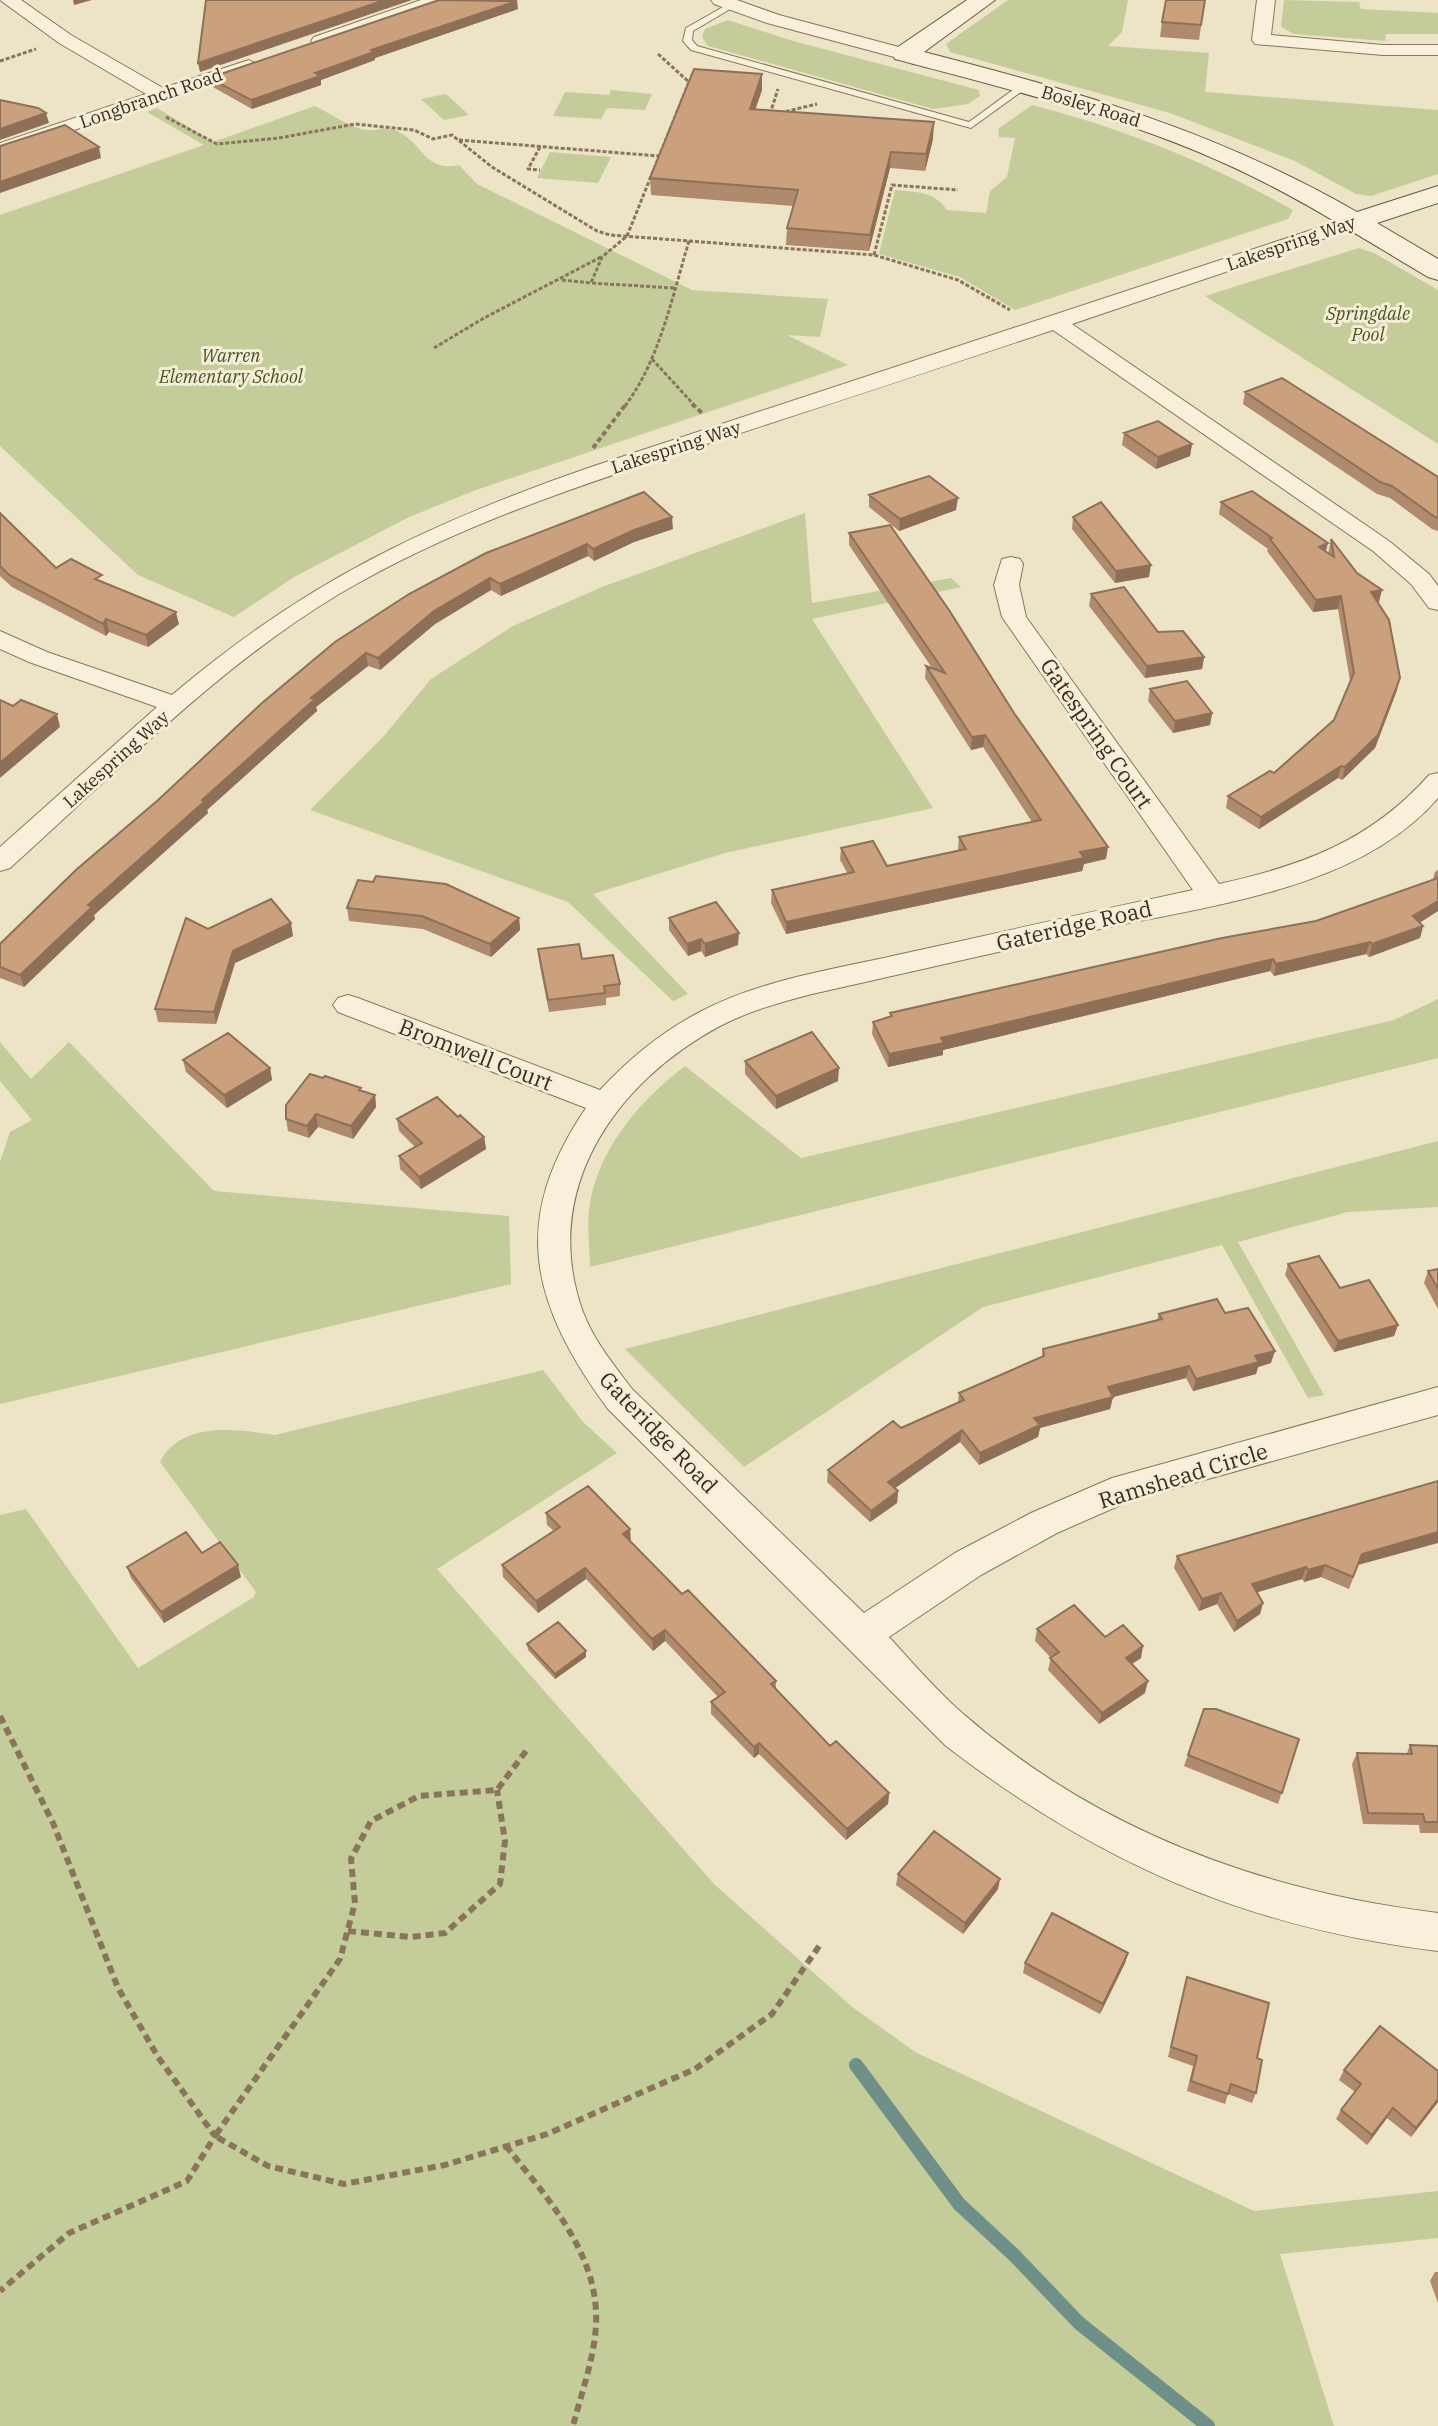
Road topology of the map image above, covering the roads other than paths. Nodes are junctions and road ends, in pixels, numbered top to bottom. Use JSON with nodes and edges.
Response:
{"nodes":[{"id":1,"x":9,"y":0,"type":"edge"},
{"id":2,"x":438,"y":0,"type":"edge"},
{"id":3,"x":983,"y":0,"type":"edge"},
{"id":4,"x":1266,"y":0,"type":"edge"},
{"id":5,"x":727,"y":3,"type":"edge"},
{"id":6,"x":307,"y":45,"type":"edge"},
{"id":7,"x":1438,"y":50,"type":"edge"},
{"id":8,"x":904,"y":54,"type":"junction"},
{"id":9,"x":263,"y":60,"type":"edge"},
{"id":10,"x":1024,"y":86,"type":"junction"},
{"id":11,"x":162,"y":104,"type":"junction"},
{"id":12,"x":0,"y":149,"type":"edge"},
{"id":13,"x":1438,"y":194,"type":"edge"},
{"id":14,"x":1354,"y":222,"type":"junction"},
{"id":15,"x":1438,"y":271,"type":"edge"},
{"id":16,"x":1046,"y":325,"type":"junction"},
{"id":17,"x":1011,"y":564,"type":"dead end"},
{"id":18,"x":1438,"y":603,"type":"edge"},
{"id":19,"x":0,"y":639,"type":"edge"},
{"id":20,"x":177,"y":705,"type":"junction"},
{"id":21,"x":1438,"y":781,"type":"edge"},
{"id":22,"x":0,"y":862,"type":"edge"},
{"id":23,"x":1211,"y":894,"type":"junction"},
{"id":24,"x":348,"y":1005,"type":"dead end"},
{"id":25,"x":603,"y":1103,"type":"junction"},
{"id":26,"x":1438,"y":1401,"type":"edge"},
{"id":27,"x":862,"y":1635,"type":"junction"},
{"id":28,"x":1438,"y":1932,"type":"edge"}],
"edges":[{"from":1,"to":11,"type":"street"},
{"from":2,"to":6,"type":"street"},
{"from":3,"to":8,"type":"street"},
{"from":4,"to":7,"type":"street"},
{"from":5,"to":8,"type":"street","name":"Bosley Road"},
{"from":5,"to":10,"type":"lane"},
{"from":8,"to":10,"type":"street","name":"Bosley Road"},
{"from":9,"to":11,"type":"street","name":"Longbranch Road"},
{"from":10,"to":14,"type":"street","name":"Bosley Road"},
{"from":11,"to":12,"type":"street","name":"Longbranch Road"},
{"from":13,"to":14,"type":"street","name":"Lakespring Way"},
{"from":14,"to":15,"type":"street","name":"Bosley Road"},
{"from":14,"to":16,"type":"street","name":"Lakespring Way"},
{"from":16,"to":18,"type":"street"},
{"from":16,"to":20,"type":"street","name":"Lakespring Way"},
{"from":17,"to":23,"type":"street","name":"Gatespring Court"},
{"from":19,"to":20,"type":"street"},
{"from":20,"to":22,"type":"street","name":"Lakespring Way"},
{"from":21,"to":23,"type":"street","name":"Gateridge Road"},
{"from":23,"to":25,"type":"street","name":"Gateridge Road"},
{"from":24,"to":25,"type":"street","name":"Bromwell Court"},
{"from":25,"to":27,"type":"street","name":"Gateridge Road"},
{"from":26,"to":27,"type":"street","name":"Ramshead Circle"},
{"from":27,"to":28,"type":"street","name":"Gateridge Road"}]}
